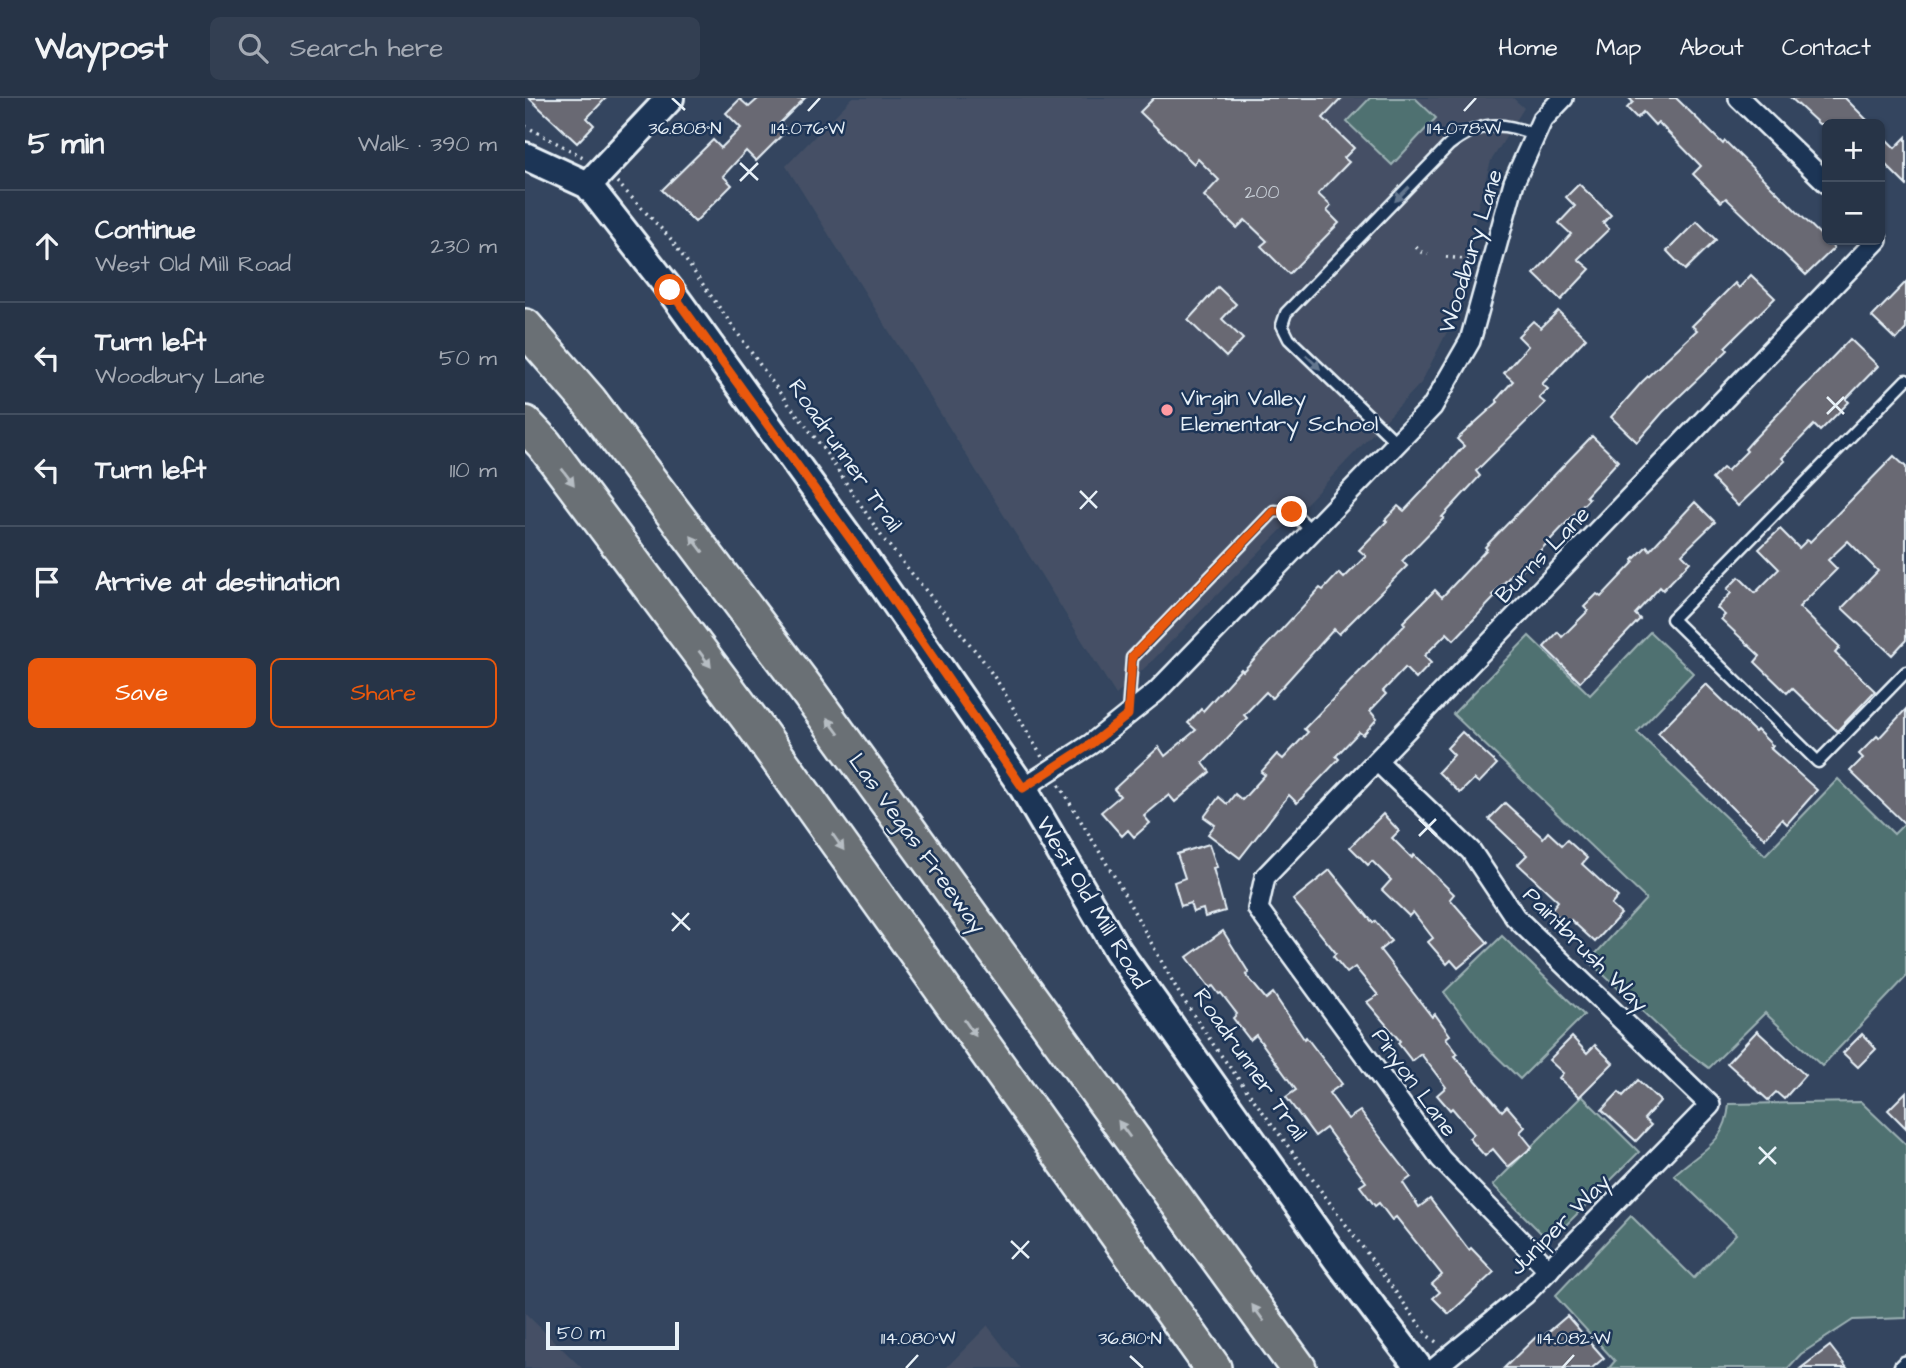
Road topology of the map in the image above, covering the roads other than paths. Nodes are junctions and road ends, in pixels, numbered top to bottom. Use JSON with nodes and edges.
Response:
{"nodes":[{"id":1,"x":670,"y":98,"type":"edge"},
{"id":2,"x":1563,"y":98,"type":"edge"},
{"id":3,"x":1739,"y":98,"type":"edge"},
{"id":4,"x":1535,"y":135,"type":"junction"},
{"id":5,"x":525,"y":156,"type":"edge"},
{"id":6,"x":1826,"y":182,"type":"edge"},
{"id":7,"x":588,"y":185,"type":"junction"},
{"id":8,"x":1871,"y":245,"type":"edge"},
{"id":9,"x":525,"y":327,"type":"edge"},
{"id":10,"x":1906,"y":380,"type":"edge"},
{"id":11,"x":525,"y":424,"type":"edge"},
{"id":12,"x":1397,"y":443,"type":"junction"},
{"id":13,"x":1312,"y":531,"type":"junction"},
{"id":14,"x":1906,"y":671,"type":"edge"},
{"id":15,"x":1128,"y":715,"type":"junction"},
{"id":16,"x":1377,"y":761,"type":"junction"},
{"id":17,"x":1023,"y":788,"type":"junction"},
{"id":18,"x":1258,"y":909,"type":"joint"},
{"id":19,"x":1710,"y":1105,"type":"joint"},
{"id":20,"x":1549,"y":1270,"type":"junction"},
{"id":21,"x":1213,"y":1368,"type":"edge"},
{"id":22,"x":1298,"y":1368,"type":"edge"},
{"id":23,"x":1419,"y":1368,"type":"edge"},
{"id":24,"x":1435,"y":1368,"type":"edge"}],
"edges":[{"from":1,"to":7,"type":"street"},
{"from":2,"to":4,"type":"street","name":"Woodbury Lane"},
{"from":3,"to":6,"type":"street"},
{"from":4,"to":12,"type":"street","name":"Woodbury Lane"},
{"from":4,"to":12,"type":"lane","one_way":true},
{"from":5,"to":7,"type":"street","name":"West Old Mill Road"},
{"from":7,"to":17,"type":"street","name":"West Old Mill Road"},
{"from":8,"to":16,"type":"street","name":"Burns Lane"},
{"from":22,"to":9,"type":"highway","name":"Las Vegas Freeway","one_way":true},
{"from":10,"to":14,"type":"lane"},
{"from":11,"to":21,"type":"highway","one_way":true},
{"from":12,"to":13,"type":"street","name":"Woodbury Lane"},
{"from":13,"to":15,"type":"street","name":"Woodbury Lane"},
{"from":13,"to":15,"type":"lane"},
{"from":15,"to":17,"type":"street","name":"Woodbury Lane"},
{"from":16,"to":18,"type":"street","name":"Burns Lane"},
{"from":16,"to":19,"type":"street","name":"Paintbrush Way"},
{"from":17,"to":23,"type":"street","name":"West Old Mill Road"},
{"from":18,"to":20,"type":"street","name":"Pinyon Lane"},
{"from":19,"to":20,"type":"street","name":"Juniper Way"},
{"from":20,"to":24,"type":"street","name":"Juniper Way"}]}
